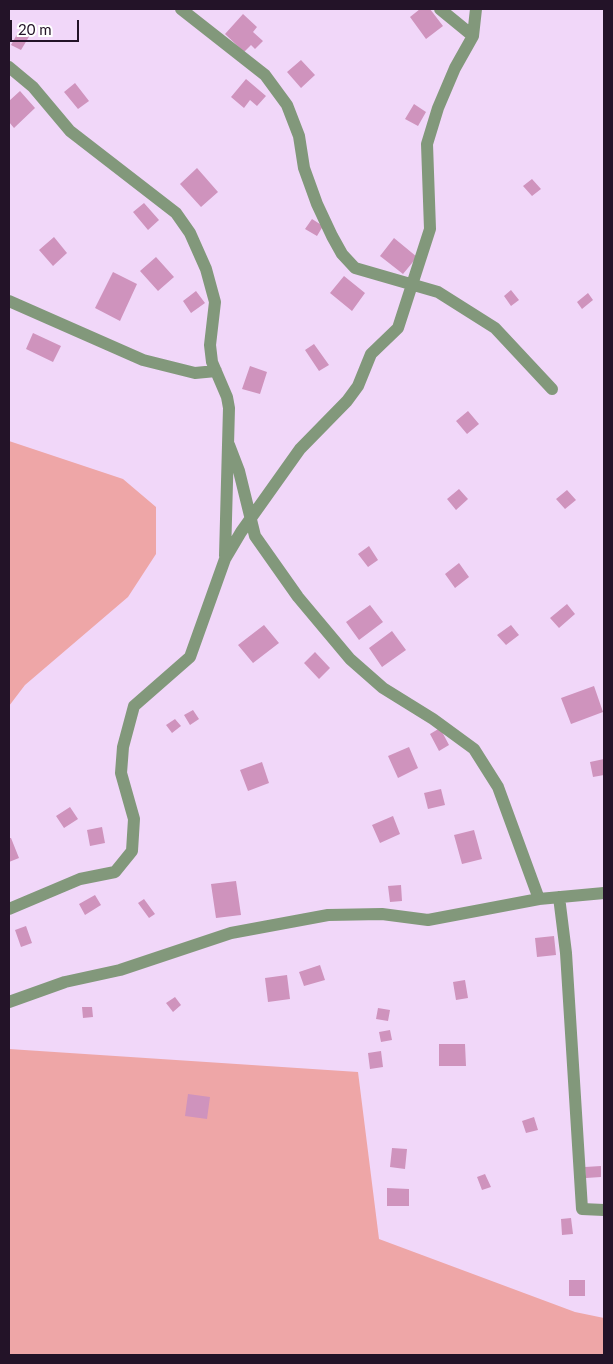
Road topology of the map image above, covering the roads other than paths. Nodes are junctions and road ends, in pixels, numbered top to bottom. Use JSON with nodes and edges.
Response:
{"nodes":[{"id":1,"x":181,"y":9,"type":"edge"},
{"id":2,"x":440,"y":9,"type":"edge"},
{"id":3,"x":476,"y":9,"type":"edge"},
{"id":4,"x":473,"y":36,"type":"junction"},
{"id":5,"x":9,"y":68,"type":"edge"},
{"id":6,"x":412,"y":286,"type":"junction"},
{"id":7,"x":9,"y":301,"type":"edge"},
{"id":8,"x":216,"y":371,"type":"junction"},
{"id":9,"x":552,"y":389,"type":"dead end"},
{"id":10,"x":229,"y":445,"type":"junction"},
{"id":11,"x":250,"y":518,"type":"junction"},
{"id":12,"x":225,"y":559,"type":"junction"},
{"id":13,"x":604,"y":893,"type":"edge"},
{"id":14,"x":559,"y":897,"type":"junction"},
{"id":15,"x":539,"y":899,"type":"junction"},
{"id":16,"x":9,"y":909,"type":"edge"},
{"id":17,"x":9,"y":1002,"type":"edge"},
{"id":18,"x":604,"y":1210,"type":"edge"}],
"edges":[{"from":1,"to":6,"type":"street"},
{"from":2,"to":4,"type":"street"},
{"from":3,"to":4,"type":"street"},
{"from":4,"to":6,"type":"street"},
{"from":5,"to":8,"type":"street"},
{"from":6,"to":9,"type":"street"},
{"from":6,"to":11,"type":"street"},
{"from":7,"to":8,"type":"street"},
{"from":8,"to":10,"type":"street"},
{"from":10,"to":11,"type":"street"},
{"from":10,"to":12,"type":"street"},
{"from":11,"to":12,"type":"street"},
{"from":11,"to":15,"type":"street"},
{"from":12,"to":16,"type":"street"},
{"from":13,"to":14,"type":"street"},
{"from":14,"to":15,"type":"street"},
{"from":14,"to":18,"type":"street"},
{"from":15,"to":17,"type":"street"}]}
